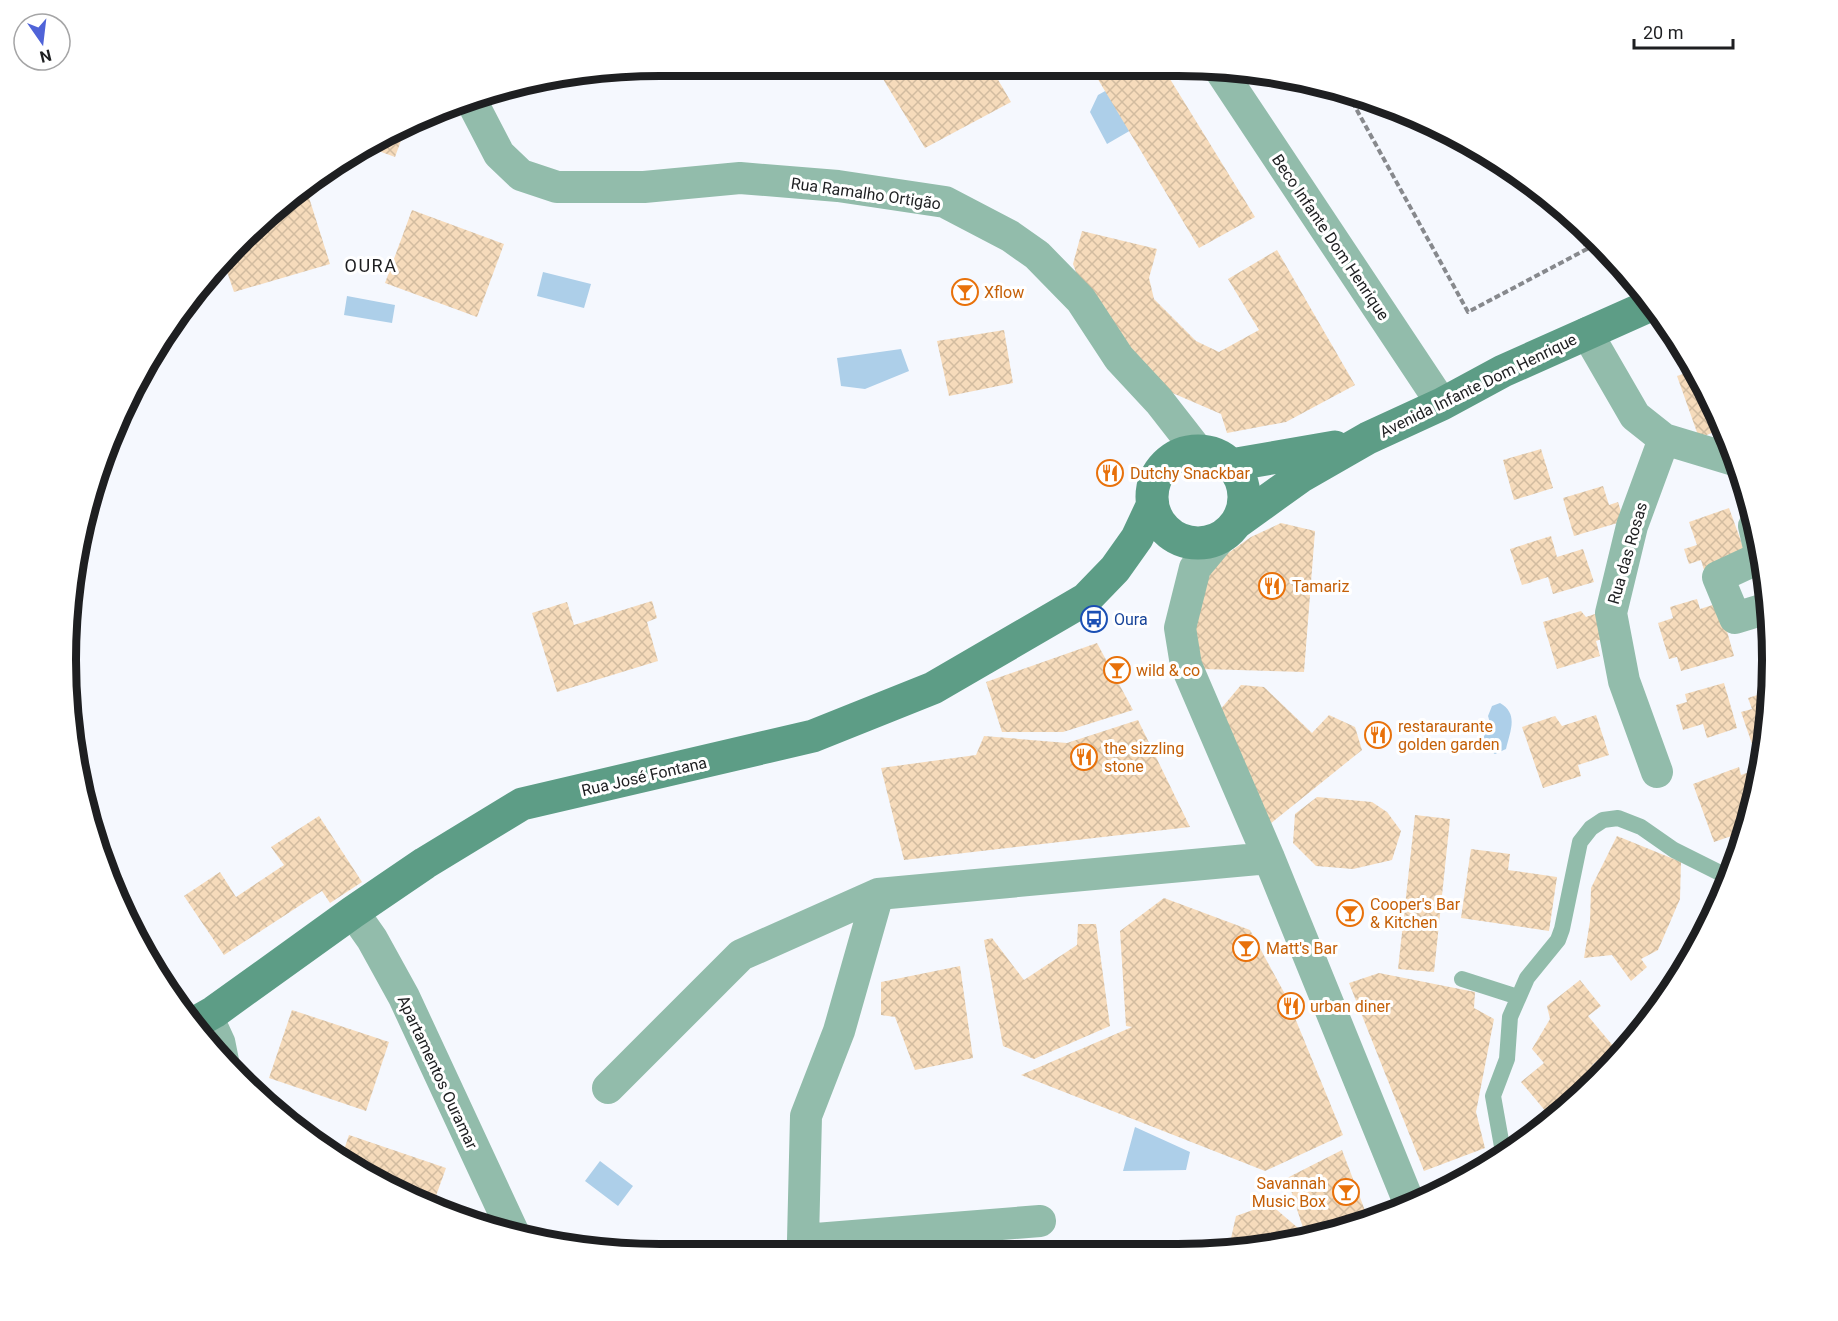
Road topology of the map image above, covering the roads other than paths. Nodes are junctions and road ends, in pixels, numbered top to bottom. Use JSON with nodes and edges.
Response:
{"nodes":[{"id":1,"x":1226,"y":79,"type":"edge"},
{"id":2,"x":474,"y":107,"type":"edge"},
{"id":3,"x":1634,"y":296,"type":"edge"},
{"id":4,"x":1643,"y":308,"type":"edge"},
{"id":5,"x":1587,"y":333,"type":"junction"},
{"id":6,"x":1442,"y":404,"type":"junction"},
{"id":7,"x":1368,"y":438,"type":"junction"},
{"id":8,"x":1664,"y":439,"type":"junction"},
{"id":9,"x":1198,"y":451,"type":"junction"},
{"id":10,"x":1725,"y":457,"type":"edge"},
{"id":11,"x":1231,"y":465,"type":"junction"},
{"id":12,"x":1152,"y":506,"type":"junction"},
{"id":13,"x":1229,"y":530,"type":"junction"},
{"id":14,"x":1180,"y":541,"type":"junction"},
{"id":15,"x":1752,"y":560,"type":"edge"},
{"id":16,"x":1115,"y":569,"type":"junction"},
{"id":17,"x":1759,"y":611,"type":"edge"},
{"id":18,"x":1657,"y":772,"type":"dead end"},
{"id":19,"x":1269,"y":858,"type":"junction"},
{"id":20,"x":1721,"y":874,"type":"edge"},
{"id":21,"x":878,"y":894,"type":"junction"},
{"id":22,"x":353,"y":912,"type":"junction"},
{"id":23,"x":1462,"y":979,"type":"dead end"},
{"id":24,"x":1518,"y":997,"type":"junction"},
{"id":25,"x":204,"y":1018,"type":"edge"},
{"id":26,"x":230,"y":1055,"type":"edge"},
{"id":27,"x":608,"y":1088,"type":"dead end"},
{"id":28,"x":1502,"y":1146,"type":"edge"},
{"id":29,"x":1407,"y":1197,"type":"edge"},
{"id":30,"x":1040,"y":1221,"type":"dead end"},
{"id":31,"x":510,"y":1225,"type":"edge"},
{"id":32,"x":858,"y":1244,"type":"edge"}],
"edges":[{"from":1,"to":6,"type":"street","name":"Beco Infante Dom Henrique"},
{"from":2,"to":9,"type":"street","name":"Rua Ramalho Ortigão"},
{"from":3,"to":5,"type":"street","name":"Avenida Infante Dom Henrique"},
{"from":4,"to":5,"type":"street","name":"Avenida Infante Dom Henrique"},
{"from":5,"to":6,"type":"street","name":"Avenida Infante Dom Henrique"},
{"from":5,"to":8,"type":"street"},
{"from":6,"to":7,"type":"street","name":"Avenida Infante Dom Henrique"},
{"from":7,"to":11,"type":"street","name":"Avenida Infante Dom Henrique"},
{"from":7,"to":13,"type":"street","name":"Avenida Infante Dom Henrique"},
{"from":8,"to":10,"type":"street"},
{"from":8,"to":18,"type":"street","name":"Rua das Rosas"},
{"from":9,"to":11,"type":"street"},
{"from":9,"to":12,"type":"street"},
{"from":11,"to":13,"type":"street"},
{"from":12,"to":14,"type":"street"},
{"from":12,"to":16,"type":"street","name":"Rua José Fontana"},
{"from":13,"to":14,"type":"street"},
{"from":13,"to":19,"type":"street"},
{"from":14,"to":16,"type":"street","name":"Rua José Fontana"},
{"from":15,"to":17,"type":"street"},
{"from":16,"to":22,"type":"street","name":"Rua José Fontana"},
{"from":19,"to":21,"type":"street"},
{"from":19,"to":29,"type":"street"},
{"from":20,"to":24,"type":"lane"},
{"from":21,"to":27,"type":"street"},
{"from":21,"to":32,"type":"street"},
{"from":22,"to":25,"type":"street","name":"Rua José Fontana"},
{"from":22,"to":31,"type":"street","name":"Apartamentos Ouramar"},
{"from":23,"to":24,"type":"lane"},
{"from":24,"to":28,"type":"lane"},
{"from":25,"to":26,"type":"lane"},
{"from":30,"to":32,"type":"street"}]}
